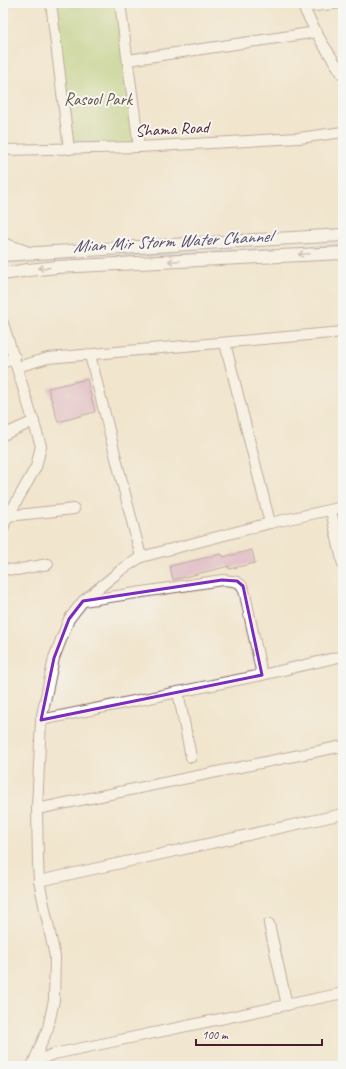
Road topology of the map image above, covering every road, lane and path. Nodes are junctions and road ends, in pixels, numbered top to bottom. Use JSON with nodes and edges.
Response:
{"nodes":[{"id":1,"x":51,"y":3,"type":"edge"},
{"id":2,"x":120,"y":3,"type":"edge"},
{"id":3,"x":343,"y":3,"type":"edge"},
{"id":4,"x":302,"y":5,"type":"edge"},
{"id":5,"x":316,"y":32,"type":"junction"},
{"id":6,"x":128,"y":60,"type":"junction"},
{"id":7,"x":343,"y":74,"type":"edge"},
{"id":8,"x":343,"y":132,"type":"edge"},
{"id":9,"x":139,"y":147,"type":"junction"},
{"id":10,"x":69,"y":149,"type":"junction"},
{"id":11,"x":3,"y":150,"type":"edge"},
{"id":12,"x":343,"y":235,"type":"edge"},
{"id":13,"x":3,"y":243,"type":"edge"},
{"id":14,"x":343,"y":252,"type":"edge"},
{"id":15,"x":33,"y":253,"type":"junction"},
{"id":16,"x":3,"y":255,"type":"edge"},
{"id":17,"x":3,"y":274,"type":"edge"},
{"id":18,"x":3,"y":323,"type":"edge"},
{"id":19,"x":343,"y":332,"type":"edge"},
{"id":20,"x":225,"y":343,"type":"junction"},
{"id":21,"x":90,"y":356,"type":"junction"},
{"id":22,"x":16,"y":362,"type":"junction"},
{"id":23,"x":3,"y":363,"type":"edge"},
{"id":24,"x":34,"y":421,"type":"junction"},
{"id":25,"x":4,"y":433,"type":"edge"},
{"id":26,"x":343,"y":507,"type":"edge"},
{"id":27,"x":74,"y":509,"type":"dead end"},
{"id":28,"x":331,"y":510,"type":"junction"},
{"id":29,"x":8,"y":516,"type":"junction"},
{"id":30,"x":270,"y":522,"type":"junction"},
{"id":31,"x":3,"y":529,"type":"edge"},
{"id":32,"x":141,"y":558,"type":"junction"},
{"id":33,"x":48,"y":564,"type":"dead end"},
{"id":34,"x":343,"y":565,"type":"edge"},
{"id":35,"x":3,"y":569,"type":"edge"},
{"id":36,"x":83,"y":602,"type":"junction"},
{"id":37,"x":343,"y":656,"type":"edge"},
{"id":38,"x":262,"y":675,"type":"junction"},
{"id":39,"x":178,"y":692,"type":"junction"},
{"id":40,"x":41,"y":720,"type":"junction"},
{"id":41,"x":343,"y":746,"type":"edge"},
{"id":42,"x":190,"y":757,"type":"dead end"},
{"id":43,"x":37,"y":809,"type":"junction"},
{"id":44,"x":343,"y":814,"type":"edge"},
{"id":45,"x":39,"y":881,"type":"junction"},
{"id":46,"x":269,"y":924,"type":"dead end"},
{"id":47,"x":343,"y":993,"type":"edge"},
{"id":48,"x":287,"y":1005,"type":"junction"},
{"id":49,"x":33,"y":1064,"type":"edge"}],
"edges":[{"from":1,"to":10,"type":"street"},
{"from":2,"to":6,"type":"street"},
{"from":3,"to":4,"type":"street"},
{"from":4,"to":5,"type":"street"},
{"from":5,"to":6,"type":"street"},
{"from":5,"to":7,"type":"street"},
{"from":6,"to":9,"type":"street"},
{"from":8,"to":9,"type":"street","name":"Shama Road"},
{"from":9,"to":10,"type":"street","name":"Shama Road"},
{"from":10,"to":11,"type":"street","name":"Shama Road"},
{"from":12,"to":15,"type":"main road"},
{"from":13,"to":15,"type":"street"},
{"from":14,"to":17,"type":"main road","one_way":true},
{"from":15,"to":16,"type":"main road"},
{"from":18,"to":22,"type":"street"},
{"from":19,"to":20,"type":"street"},
{"from":20,"to":21,"type":"street"},
{"from":20,"to":30,"type":"street"},
{"from":21,"to":22,"type":"street"},
{"from":21,"to":32,"type":"street"},
{"from":22,"to":23,"type":"street"},
{"from":22,"to":24,"type":"street"},
{"from":24,"to":25,"type":"street"},
{"from":24,"to":29,"type":"street"},
{"from":26,"to":28,"type":"street"},
{"from":27,"to":29,"type":"street"},
{"from":28,"to":30,"type":"street"},
{"from":28,"to":34,"type":"street"},
{"from":29,"to":31,"type":"street"},
{"from":30,"to":32,"type":"street"},
{"from":32,"to":36,"type":"street"},
{"from":33,"to":35,"type":"street"},
{"from":36,"to":38,"type":"street"},
{"from":36,"to":40,"type":"street"},
{"from":37,"to":38,"type":"street"},
{"from":38,"to":39,"type":"street"},
{"from":39,"to":40,"type":"street"},
{"from":39,"to":42,"type":"street"},
{"from":40,"to":43,"type":"street"},
{"from":41,"to":43,"type":"street"},
{"from":43,"to":45,"type":"street"},
{"from":44,"to":45,"type":"street"},
{"from":45,"to":49,"type":"street"},
{"from":46,"to":48,"type":"street"},
{"from":47,"to":48,"type":"street"},
{"from":48,"to":49,"type":"street"}]}
